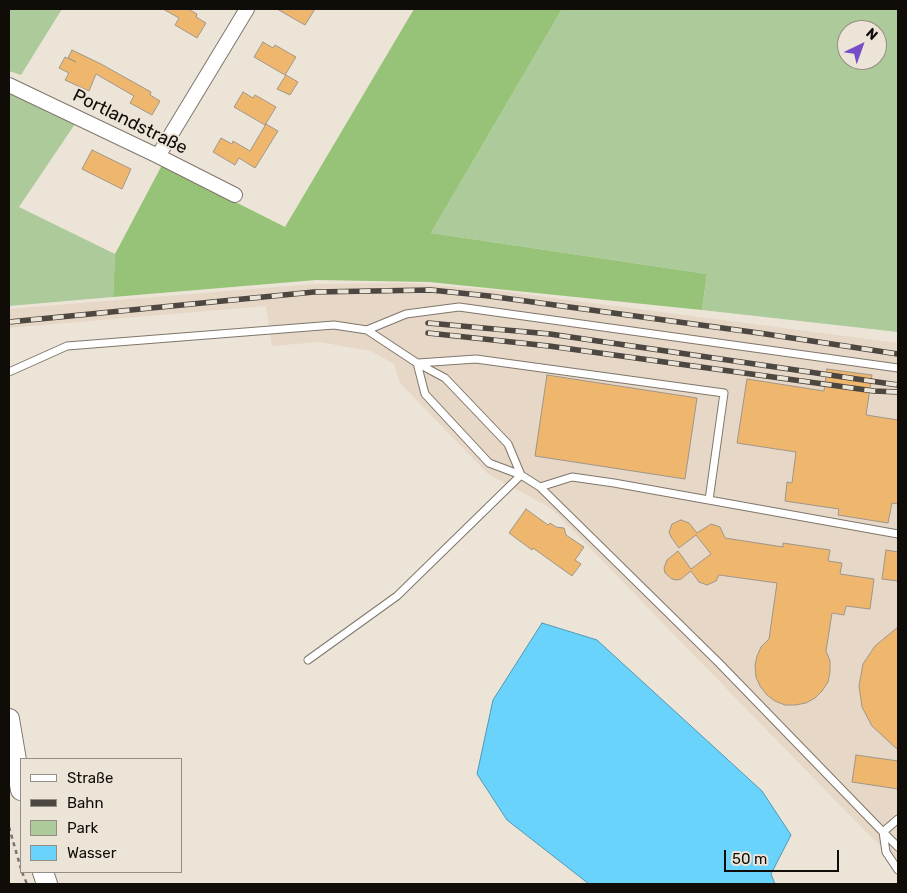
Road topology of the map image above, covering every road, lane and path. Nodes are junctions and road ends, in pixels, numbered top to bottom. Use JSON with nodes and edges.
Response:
{"nodes":[{"id":1,"x":247,"y":9,"type":"edge"},
{"id":2,"x":9,"y":85,"type":"edge"},
{"id":3,"x":158,"y":156,"type":"junction"},
{"id":4,"x":235,"y":195,"type":"dead end"},
{"id":5,"x":367,"y":330,"type":"junction"},
{"id":6,"x":417,"y":363,"type":"junction"},
{"id":7,"x":898,"y":368,"type":"edge"},
{"id":8,"x":9,"y":372,"type":"edge"},
{"id":9,"x":521,"y":475,"type":"junction"},
{"id":10,"x":540,"y":487,"type":"junction"},
{"id":11,"x":708,"y":500,"type":"junction"},
{"id":12,"x":898,"y":534,"type":"edge"},
{"id":13,"x":308,"y":660,"type":"dead end"},
{"id":14,"x":9,"y":719,"type":"edge"},
{"id":15,"x":20,"y":784,"type":"edge"},
{"id":16,"x":898,"y":819,"type":"edge"},
{"id":17,"x":9,"y":827,"type":"edge"},
{"id":18,"x":883,"y":832,"type":"junction"},
{"id":19,"x":898,"y":847,"type":"edge"},
{"id":20,"x":20,"y":865,"type":"edge"},
{"id":21,"x":898,"y":870,"type":"edge"}],
"edges":[{"from":1,"to":3,"type":"street"},
{"from":2,"to":3,"type":"street","name":"Portlandstraße"},
{"from":3,"to":4,"type":"street","name":"Portlandstraße"},
{"from":5,"to":6,"type":"lane"},
{"from":5,"to":7,"type":"lane"},
{"from":5,"to":8,"type":"lane"},
{"from":6,"to":9,"type":"lane"},
{"from":6,"to":9,"type":"lane"},
{"from":6,"to":11,"type":"lane"},
{"from":9,"to":10,"type":"lane"},
{"from":9,"to":13,"type":"lane"},
{"from":10,"to":11,"type":"lane"},
{"from":10,"to":18,"type":"lane"},
{"from":11,"to":12,"type":"lane"},
{"from":14,"to":15,"type":"main road"},
{"from":16,"to":18,"type":"lane"},
{"from":17,"to":20,"type":"path"},
{"from":18,"to":19,"type":"lane"},
{"from":18,"to":21,"type":"lane"}]}
